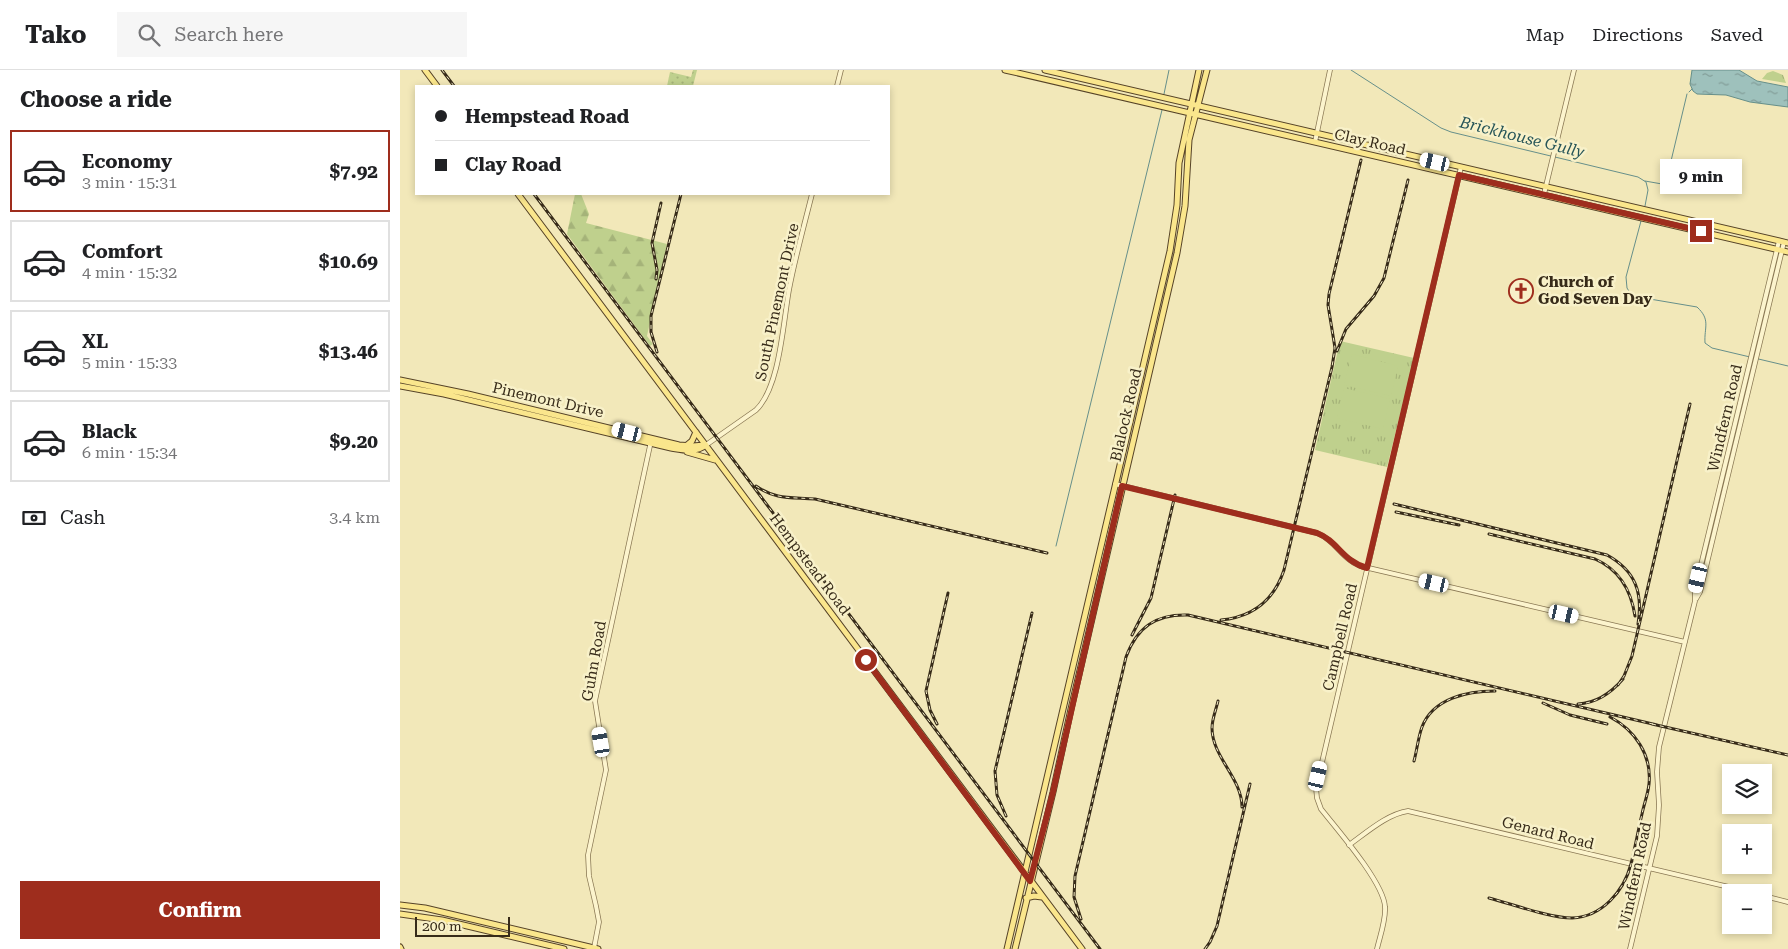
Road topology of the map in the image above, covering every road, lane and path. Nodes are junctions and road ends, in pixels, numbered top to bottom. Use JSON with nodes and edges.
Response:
{"nodes":[{"id":1,"x":425,"y":70,"type":"edge"},
{"id":2,"x":841,"y":70,"type":"edge"},
{"id":3,"x":1005,"y":70,"type":"edge"},
{"id":4,"x":1045,"y":70,"type":"edge"},
{"id":5,"x":1199,"y":70,"type":"edge"},
{"id":6,"x":1207,"y":70,"type":"edge"},
{"id":7,"x":1330,"y":70,"type":"edge"},
{"id":8,"x":1574,"y":70,"type":"edge"},
{"id":9,"x":436,"y":85,"type":"edge"},
{"id":10,"x":837,"y":85,"type":"edge"},
{"id":11,"x":1151,"y":96,"type":"junction"},
{"id":12,"x":1149,"y":104,"type":"junction"},
{"id":13,"x":1191,"y":105,"type":"junction"},
{"id":14,"x":1198,"y":106,"type":"junction"},
{"id":15,"x":1189,"y":112,"type":"junction"},
{"id":16,"x":1196,"y":114,"type":"junction"},
{"id":17,"x":1235,"y":115,"type":"junction"},
{"id":18,"x":1234,"y":123,"type":"junction"},
{"id":19,"x":1268,"y":123,"type":"junction"},
{"id":20,"x":1267,"y":130,"type":"junction"},
{"id":21,"x":1316,"y":134,"type":"junction"},
{"id":22,"x":1315,"y":142,"type":"junction"},
{"id":23,"x":1182,"y":145,"type":"junction"},
{"id":24,"x":1188,"y":157,"type":"junction"},
{"id":25,"x":1422,"y":159,"type":"junction"},
{"id":26,"x":1179,"y":163,"type":"junction"},
{"id":27,"x":1418,"y":166,"type":"junction"},
{"id":28,"x":1461,"y":167,"type":"junction"},
{"id":29,"x":1459,"y":175,"type":"junction"},
{"id":30,"x":1186,"y":181,"type":"junction"},
{"id":31,"x":1546,"y":186,"type":"junction"},
{"id":32,"x":1544,"y":194,"type":"junction"},
{"id":33,"x":519,"y":195,"type":"edge"},
{"id":34,"x":812,"y":195,"type":"edge"},
{"id":35,"x":1177,"y":205,"type":"junction"},
{"id":36,"x":1185,"y":206,"type":"junction"},
{"id":37,"x":1714,"y":226,"type":"junction"},
{"id":38,"x":1712,"y":234,"type":"junction"},
{"id":39,"x":1784,"y":242,"type":"edge"},
{"id":40,"x":1776,"y":250,"type":"junction"},
{"id":41,"x":1170,"y":251,"type":"junction"},
{"id":42,"x":1785,"y":252,"type":"edge"},
{"id":43,"x":1177,"y":253,"type":"junction"},
{"id":44,"x":1159,"y":295,"type":"junction"},
{"id":45,"x":1167,"y":297,"type":"junction"},
{"id":46,"x":1762,"y":308,"type":"junction"},
{"id":47,"x":1768,"y":309,"type":"junction"},
{"id":48,"x":1148,"y":344,"type":"junction"},
{"id":49,"x":1156,"y":345,"type":"junction"},
{"id":50,"x":1753,"y":348,"type":"junction"},
{"id":51,"x":1758,"y":353,"type":"junction"},
{"id":52,"x":400,"y":380,"type":"edge"},
{"id":53,"x":400,"y":386,"type":"edge"},
{"id":54,"x":1136,"y":391,"type":"junction"},
{"id":55,"x":1144,"y":393,"type":"junction"},
{"id":56,"x":696,"y":432,"type":"junction"},
{"id":57,"x":1125,"y":439,"type":"junction"},
{"id":58,"x":651,"y":441,"type":"junction"},
{"id":59,"x":1133,"y":441,"type":"junction"},
{"id":60,"x":706,"y":445,"type":"junction"},
{"id":61,"x":685,"y":448,"type":"junction"},
{"id":62,"x":716,"y":460,"type":"junction"},
{"id":63,"x":1115,"y":484,"type":"junction"},
{"id":64,"x":1122,"y":486,"type":"junction"},
{"id":65,"x":1099,"y":552,"type":"junction"},
{"id":66,"x":1107,"y":554,"type":"junction"},
{"id":67,"x":1367,"y":568,"type":"junction"},
{"id":68,"x":1695,"y":602,"type":"junction"},
{"id":69,"x":1685,"y":642,"type":"junction"},
{"id":70,"x":1062,"y":707,"type":"junction"},
{"id":71,"x":1070,"y":709,"type":"junction"},
{"id":72,"x":1050,"y":764,"type":"junction"},
{"id":73,"x":1058,"y":766,"type":"junction"},
{"id":74,"x":1037,"y":819,"type":"junction"},
{"id":75,"x":1046,"y":822,"type":"junction"},
{"id":76,"x":1349,"y":845,"type":"junction"},
{"id":77,"x":1013,"y":857,"type":"junction"},
{"id":78,"x":1028,"y":857,"type":"junction"},
{"id":79,"x":1650,"y":869,"type":"junction"},
{"id":80,"x":1024,"y":873,"type":"junction"},
{"id":81,"x":1030,"y":881,"type":"junction"},
{"id":82,"x":1722,"y":886,"type":"edge"},
{"id":83,"x":1043,"y":897,"type":"junction"},
{"id":84,"x":1026,"y":898,"type":"junction"},
{"id":85,"x":1772,"y":898,"type":"edge"},
{"id":86,"x":1788,"y":902,"type":"edge"},
{"id":87,"x":400,"y":905,"type":"edge"},
{"id":88,"x":400,"y":914,"type":"edge"},
{"id":89,"x":480,"y":921,"type":"junction"},
{"id":90,"x":478,"y":928,"type":"junction"},
{"id":91,"x":538,"y":935,"type":"junction"},
{"id":92,"x":536,"y":942,"type":"junction"},
{"id":93,"x":596,"y":948,"type":"edge"},
{"id":94,"x":564,"y":949,"type":"edge"},
{"id":95,"x":1007,"y":949,"type":"edge"},
{"id":96,"x":1015,"y":949,"type":"edge"},
{"id":97,"x":1082,"y":949,"type":"edge"},
{"id":98,"x":1377,"y":949,"type":"edge"},
{"id":99,"x":1630,"y":949,"type":"edge"}],
"edges":[{"from":1,"to":9,"type":"main road"},
{"from":2,"to":10,"type":"street"},
{"from":3,"to":12,"type":"main road","name":"Clay Road"},
{"from":4,"to":11,"type":"main road","name":"Clay Road"},
{"from":5,"to":13,"type":"main road","name":"Blalock Road"},
{"from":6,"to":14,"type":"main road","name":"Blalock Road"},
{"from":7,"to":21,"type":"street"},
{"from":8,"to":31,"type":"street"},
{"from":11,"to":12,"type":"main road"},
{"from":11,"to":13,"type":"main road","name":"Clay Road"},
{"from":12,"to":15,"type":"main road","name":"Clay Road"},
{"from":13,"to":14,"type":"main road","name":"Clay Road"},
{"from":13,"to":15,"type":"main road","name":"Blalock Road"},
{"from":14,"to":16,"type":"main road","name":"Blalock Road"},
{"from":14,"to":17,"type":"main road","name":"Clay Road"},
{"from":15,"to":16,"type":"main road","name":"Clay Road"},
{"from":15,"to":23,"type":"main road","name":"Blalock Road"},
{"from":16,"to":18,"type":"main road","name":"Clay Road"},
{"from":16,"to":24,"type":"main road","name":"Blalock Road"},
{"from":17,"to":18,"type":"main road"},
{"from":17,"to":19,"type":"main road","name":"Clay Road"},
{"from":18,"to":20,"type":"main road","name":"Clay Road"},
{"from":19,"to":20,"type":"main road"},
{"from":19,"to":21,"type":"main road","name":"Clay Road"},
{"from":20,"to":22,"type":"main road","name":"Clay Road"},
{"from":21,"to":22,"type":"street"},
{"from":21,"to":25,"type":"main road","name":"Clay Road"},
{"from":22,"to":27,"type":"main road","name":"Clay Road"},
{"from":23,"to":24,"type":"main road"},
{"from":23,"to":26,"type":"main road","name":"Blalock Road"},
{"from":24,"to":30,"type":"main road","name":"Blalock Road"},
{"from":25,"to":27,"type":"main road"},
{"from":25,"to":28,"type":"main road","name":"Clay Road"},
{"from":26,"to":30,"type":"main road"},
{"from":26,"to":35,"type":"main road","name":"Blalock Road"},
{"from":27,"to":29,"type":"main road","name":"Clay Road"},
{"from":28,"to":29,"type":"street","name":"Campbell Road"},
{"from":28,"to":31,"type":"main road","name":"Clay Road"},
{"from":29,"to":32,"type":"main road","name":"Clay Road"},
{"from":29,"to":67,"type":"street","name":"Campbell Road"},
{"from":30,"to":36,"type":"main road","name":"Blalock Road"},
{"from":31,"to":32,"type":"street"},
{"from":31,"to":37,"type":"main road","name":"Clay Road"},
{"from":32,"to":38,"type":"main road","name":"Clay Road"},
{"from":33,"to":56,"type":"main road","name":"Hempstead Road"},
{"from":34,"to":60,"type":"street","name":"South Pinemont Drive"},
{"from":35,"to":36,"type":"main road"},
{"from":35,"to":41,"type":"main road","name":"Blalock Road"},
{"from":36,"to":43,"type":"main road","name":"Blalock Road"},
{"from":37,"to":38,"type":"main road"},
{"from":37,"to":39,"type":"main road","name":"Clay Road"},
{"from":38,"to":40,"type":"main road","name":"Clay Road"},
{"from":39,"to":40,"type":"street","name":"Windfern Road"},
{"from":39,"to":42,"type":"street","name":"Windfern Road"},
{"from":40,"to":42,"type":"main road","name":"Clay Road"},
{"from":40,"to":46,"type":"street","name":"Windfern Road"},
{"from":41,"to":43,"type":"main road"},
{"from":41,"to":44,"type":"main road","name":"Blalock Road"},
{"from":42,"to":47,"type":"street","name":"Windfern Road"},
{"from":43,"to":45,"type":"main road","name":"Blalock Road"},
{"from":44,"to":45,"type":"main road"},
{"from":44,"to":48,"type":"main road","name":"Blalock Road"},
{"from":45,"to":49,"type":"main road","name":"Blalock Road"},
{"from":46,"to":47,"type":"street"},
{"from":46,"to":50,"type":"street","name":"Windfern Road"},
{"from":47,"to":51,"type":"street","name":"Windfern Road"},
{"from":48,"to":49,"type":"main road"},
{"from":48,"to":54,"type":"main road","name":"Blalock Road"},
{"from":49,"to":55,"type":"main road","name":"Blalock Road"},
{"from":50,"to":51,"type":"street"},
{"from":50,"to":68,"type":"street","name":"Windfern Road"},
{"from":51,"to":68,"type":"street","name":"Windfern Road"},
{"from":52,"to":58,"type":"main road","name":"Pinemont Drive"},
{"from":53,"to":58,"type":"main road","name":"Pinemont Drive"},
{"from":54,"to":55,"type":"main road"},
{"from":54,"to":57,"type":"main road","name":"Blalock Road"},
{"from":55,"to":59,"type":"main road","name":"Blalock Road"},
{"from":56,"to":60,"type":"main road","name":"Hempstead Road"},
{"from":56,"to":61,"type":"main road"},
{"from":57,"to":59,"type":"main road"},
{"from":57,"to":63,"type":"main road","name":"Blalock Road"},
{"from":58,"to":61,"type":"main road","name":"Pinemont Drive"},
{"from":58,"to":93,"type":"street","name":"Guhn Road"},
{"from":59,"to":64,"type":"main road","name":"Blalock Road"},
{"from":60,"to":61,"type":"main road","name":"Pinemont Drive"},
{"from":60,"to":62,"type":"main road","name":"Hempstead Road"},
{"from":61,"to":62,"type":"main road"},
{"from":62,"to":77,"type":"main road","name":"Hempstead Road"},
{"from":63,"to":64,"type":"street"},
{"from":63,"to":65,"type":"main road","name":"Blalock Road"},
{"from":64,"to":66,"type":"main road","name":"Blalock Road"},
{"from":64,"to":67,"type":"street"},
{"from":65,"to":66,"type":"main road"},
{"from":65,"to":70,"type":"main road","name":"Blalock Road"},
{"from":66,"to":71,"type":"main road","name":"Blalock Road"},
{"from":67,"to":69,"type":"street"},
{"from":67,"to":76,"type":"street","name":"Campbell Road"},
{"from":68,"to":69,"type":"street","name":"Windfern Road"},
{"from":69,"to":79,"type":"street","name":"Windfern Road"},
{"from":70,"to":71,"type":"main road"},
{"from":70,"to":72,"type":"main road","name":"Blalock Road"},
{"from":71,"to":73,"type":"main road","name":"Blalock Road"},
{"from":72,"to":73,"type":"main road"},
{"from":72,"to":74,"type":"main road","name":"Blalock Road"},
{"from":73,"to":75,"type":"main road","name":"Blalock Road"},
{"from":74,"to":75,"type":"main road"},
{"from":74,"to":78,"type":"main road","name":"Blalock Road"},
{"from":75,"to":81,"type":"main road","name":"Blalock Road"},
{"from":76,"to":79,"type":"street","name":"Genard Road"},
{"from":76,"to":98,"type":"street","name":"Campbell Road"},
{"from":77,"to":78,"type":"main road"},
{"from":77,"to":80,"type":"main road","name":"Hempstead Road"},
{"from":78,"to":80,"type":"main road","name":"Blalock Road"},
{"from":79,"to":82,"type":"street","name":"Genard Road"},
{"from":79,"to":99,"type":"street","name":"Windfern Road"},
{"from":80,"to":81,"type":"main road","name":"Hempstead Road"},
{"from":80,"to":95,"type":"main road","name":"Blalock Road"},
{"from":81,"to":83,"type":"main road","name":"Hempstead Road"},
{"from":81,"to":84,"type":"main road","name":"Blalock Road"},
{"from":83,"to":84,"type":"main road"},
{"from":83,"to":97,"type":"main road","name":"Hempstead Road"},
{"from":84,"to":96,"type":"main road","name":"Blalock Road"},
{"from":85,"to":86,"type":"street"},
{"from":87,"to":89,"type":"main road"},
{"from":88,"to":90,"type":"main road"},
{"from":89,"to":90,"type":"main road"},
{"from":89,"to":91,"type":"main road"},
{"from":90,"to":92,"type":"main road"},
{"from":91,"to":92,"type":"main road"},
{"from":91,"to":93,"type":"main road"},
{"from":92,"to":94,"type":"main road"}]}
